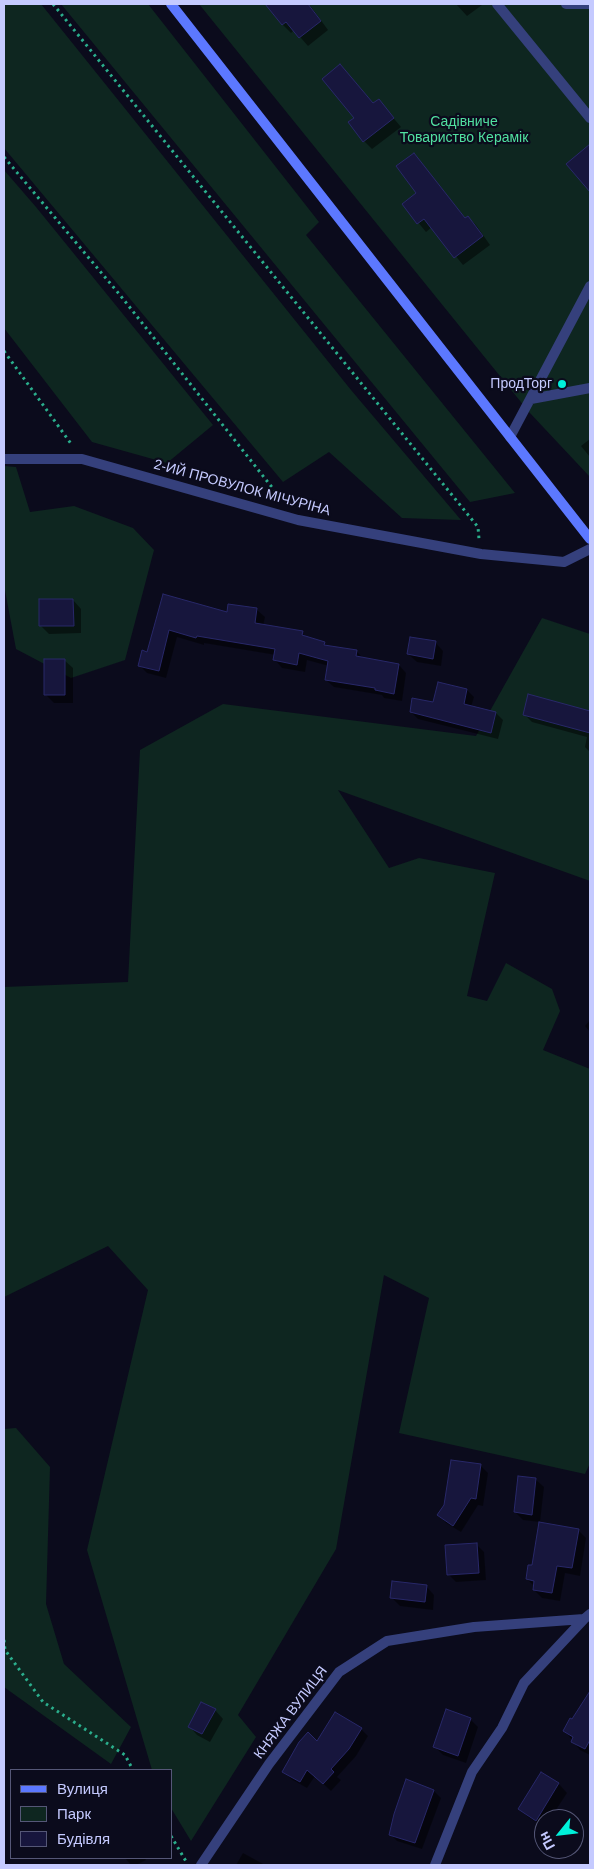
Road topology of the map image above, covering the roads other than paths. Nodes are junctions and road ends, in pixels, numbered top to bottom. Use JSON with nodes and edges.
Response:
{"nodes":[{"id":1,"x":171,"y":4,"type":"edge"},
{"id":2,"x":497,"y":4,"type":"edge"},
{"id":3,"x":566,"y":4,"type":"edge"},
{"id":4,"x":590,"y":4,"type":"edge"},
{"id":5,"x":590,"y":118,"type":"edge"},
{"id":6,"x":590,"y":286,"type":"edge"},
{"id":7,"x":590,"y":388,"type":"edge"},
{"id":8,"x":531,"y":399,"type":"junction"},
{"id":9,"x":510,"y":438,"type":"junction"},
{"id":10,"x":4,"y":459,"type":"edge"},
{"id":11,"x":590,"y":539,"type":"edge"},
{"id":12,"x":590,"y":549,"type":"edge"},
{"id":13,"x":587,"y":1616,"type":"edge"},
{"id":14,"x":201,"y":1865,"type":"edge"},
{"id":15,"x":436,"y":1865,"type":"edge"}],
"edges":[{"from":1,"to":9,"type":"main road"},
{"from":2,"to":5,"type":"street"},
{"from":3,"to":4,"type":"street"},
{"from":6,"to":8,"type":"street"},
{"from":7,"to":8,"type":"street"},
{"from":8,"to":9,"type":"street"},
{"from":9,"to":11,"type":"main road"},
{"from":10,"to":12,"type":"street","name":"2-ИЙ ПРОВУЛОК МІЧУРІНА"},
{"from":13,"to":14,"type":"street","name":"КНЯЖА ВУЛИЦЯ"},
{"from":13,"to":15,"type":"street"}]}
